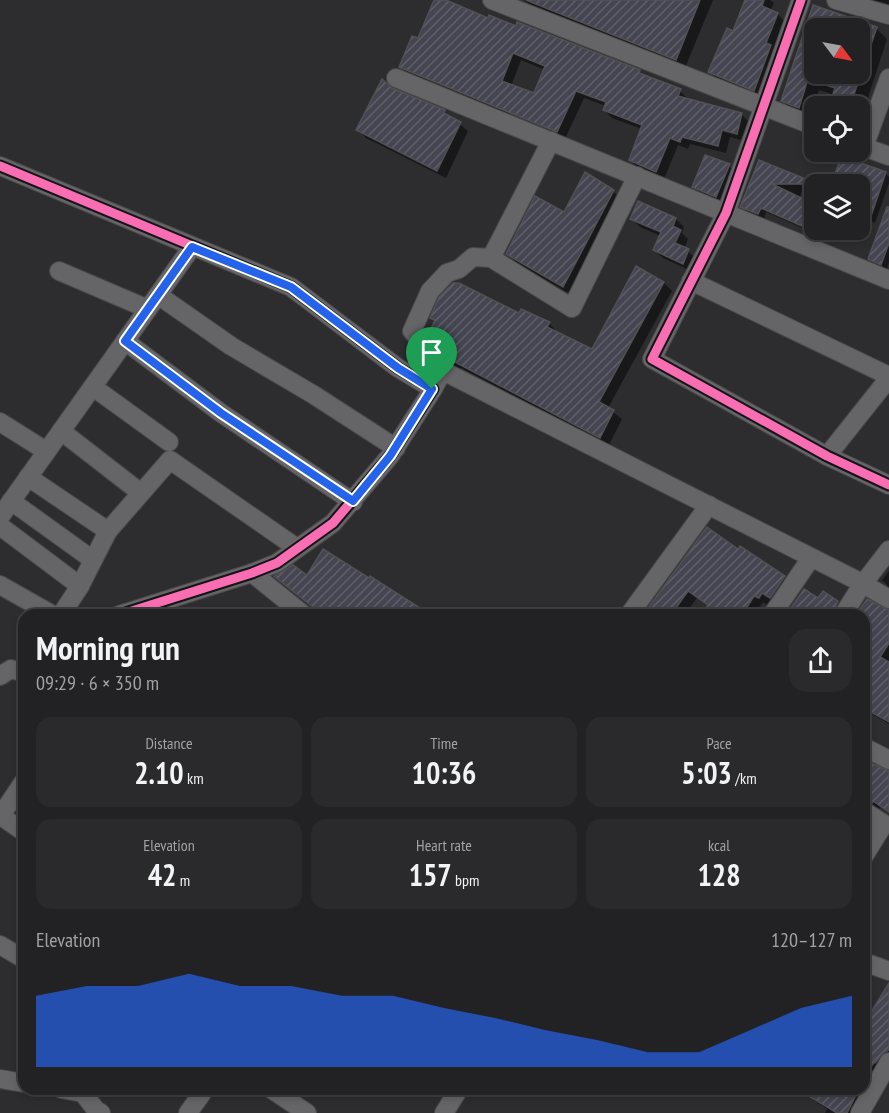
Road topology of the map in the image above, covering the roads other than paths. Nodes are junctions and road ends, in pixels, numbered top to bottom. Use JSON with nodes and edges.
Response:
{"nodes":[{"id":1,"x":492,"y":0,"type":"edge"},
{"id":2,"x":801,"y":0,"type":"edge"},
{"id":3,"x":836,"y":0,"type":"edge"},
{"id":4,"x":889,"y":15,"type":"edge"},
{"id":5,"x":396,"y":78,"type":"dead end"},
{"id":6,"x":889,"y":78,"type":"edge"},
{"id":7,"x":764,"y":105,"type":"junction"},
{"id":8,"x":804,"y":122,"type":"edge"},
{"id":9,"x":870,"y":126,"type":"edge"},
{"id":10,"x":551,"y":141,"type":"junction"},
{"id":11,"x":870,"y":149,"type":"edge"},
{"id":12,"x":889,"y":156,"type":"edge"},
{"id":13,"x":1,"y":168,"type":"edge"},
{"id":14,"x":637,"y":176,"type":"junction"},
{"id":15,"x":726,"y":213,"type":"junction"},
{"id":16,"x":192,"y":247,"type":"junction"},
{"id":17,"x":491,"y":258,"type":"junction"},
{"id":18,"x":59,"y":272,"type":"dead end"},
{"id":19,"x":889,"y":280,"type":"edge"},
{"id":20,"x":691,"y":281,"type":"junction"},
{"id":21,"x":153,"y":302,"type":"junction"},
{"id":22,"x":125,"y":341,"type":"junction"},
{"id":23,"x":442,"y":370,"type":"junction"},
{"id":24,"x":889,"y":377,"type":"edge"},
{"id":25,"x":93,"y":387,"type":"junction"},
{"id":26,"x":432,"y":389,"type":"junction"},
{"id":27,"x":0,"y":422,"type":"edge"},
{"id":28,"x":61,"y":431,"type":"junction"},
{"id":29,"x":170,"y":442,"type":"dead end"},
{"id":30,"x":396,"y":448,"type":"junction"},
{"id":31,"x":46,"y":452,"type":"junction"},
{"id":32,"x":827,"y":456,"type":"junction"},
{"id":33,"x":28,"y":477,"type":"junction"},
{"id":34,"x":889,"y":485,"type":"edge"},
{"id":35,"x":141,"y":493,"type":"junction"},
{"id":36,"x":8,"y":495,"type":"edge"},
{"id":37,"x":353,"y":501,"type":"junction"},
{"id":38,"x":709,"y":505,"type":"junction"},
{"id":39,"x":0,"y":517,"type":"edge"},
{"id":40,"x":0,"y":526,"type":"edge"},
{"id":41,"x":108,"y":531,"type":"junction"},
{"id":42,"x":297,"y":548,"type":"junction"},
{"id":43,"x":889,"y":550,"type":"edge"},
{"id":44,"x":811,"y":558,"type":"junction"},
{"id":45,"x":93,"y":560,"type":"junction"},
{"id":46,"x":252,"y":573,"type":"junction"},
{"id":47,"x":0,"y":585,"type":"edge"},
{"id":48,"x":862,"y":585,"type":"junction"},
{"id":49,"x":80,"y":586,"type":"junction"},
{"id":50,"x":889,"y":599,"type":"edge"},
{"id":51,"x":42,"y":609,"type":"edge"},
{"id":52,"x":65,"y":609,"type":"edge"},
{"id":53,"x":138,"y":609,"type":"edge"},
{"id":54,"x":297,"y":609,"type":"edge"},
{"id":55,"x":633,"y":609,"type":"edge"},
{"id":56,"x":776,"y":609,"type":"edge"},
{"id":57,"x":847,"y":609,"type":"edge"},
{"id":58,"x":18,"y":671,"type":"edge"},
{"id":59,"x":0,"y":676,"type":"edge"},
{"id":60,"x":870,"y":750,"type":"edge"},
{"id":61,"x":889,"y":760,"type":"edge"},
{"id":62,"x":18,"y":790,"type":"edge"},
{"id":63,"x":870,"y":815,"type":"edge"},
{"id":64,"x":0,"y":816,"type":"edge"},
{"id":65,"x":887,"y":826,"type":"edge"},
{"id":66,"x":18,"y":828,"type":"edge"},
{"id":67,"x":870,"y":848,"type":"edge"},
{"id":68,"x":0,"y":945,"type":"edge"},
{"id":69,"x":18,"y":956,"type":"edge"},
{"id":70,"x":870,"y":964,"type":"edge"},
{"id":71,"x":889,"y":971,"type":"edge"},
{"id":72,"x":886,"y":1073,"type":"edge"},
{"id":73,"x":0,"y":1079,"type":"edge"},
{"id":74,"x":18,"y":1082,"type":"edge"},
{"id":75,"x":87,"y":1095,"type":"edge"},
{"id":76,"x":201,"y":1095,"type":"edge"},
{"id":77,"x":280,"y":1095,"type":"edge"},
{"id":78,"x":455,"y":1095,"type":"edge"},
{"id":79,"x":101,"y":1113,"type":"edge"},
{"id":80,"x":188,"y":1113,"type":"edge"},
{"id":81,"x":307,"y":1113,"type":"edge"},
{"id":82,"x":444,"y":1113,"type":"edge"},
{"id":83,"x":860,"y":1113,"type":"edge"}],
"edges":[{"from":1,"to":7,"type":"street"},
{"from":2,"to":7,"type":"street"},
{"from":3,"to":4,"type":"street"},
{"from":5,"to":10,"type":"street"},
{"from":6,"to":9,"type":"street"},
{"from":7,"to":8,"type":"street"},
{"from":7,"to":15,"type":"street"},
{"from":10,"to":14,"type":"street"},
{"from":10,"to":17,"type":"street"},
{"from":11,"to":12,"type":"street"},
{"from":13,"to":16,"type":"street"},
{"from":14,"to":15,"type":"street"},
{"from":14,"to":17,"type":"street"},
{"from":15,"to":19,"type":"street"},
{"from":15,"to":20,"type":"street"},
{"from":16,"to":21,"type":"street"},
{"from":16,"to":26,"type":"street"},
{"from":17,"to":23,"type":"street"},
{"from":18,"to":21,"type":"street"},
{"from":20,"to":24,"type":"street"},
{"from":20,"to":32,"type":"street"},
{"from":21,"to":22,"type":"street"},
{"from":21,"to":30,"type":"street"},
{"from":22,"to":25,"type":"street"},
{"from":22,"to":37,"type":"street"},
{"from":23,"to":26,"type":"street"},
{"from":23,"to":38,"type":"street"},
{"from":24,"to":32,"type":"street"},
{"from":25,"to":28,"type":"street"},
{"from":25,"to":29,"type":"street"},
{"from":26,"to":30,"type":"street"},
{"from":27,"to":31,"type":"street"},
{"from":28,"to":31,"type":"street"},
{"from":28,"to":35,"type":"street"},
{"from":30,"to":37,"type":"street"},
{"from":31,"to":33,"type":"street"},
{"from":32,"to":34,"type":"street"},
{"from":33,"to":36,"type":"street"},
{"from":33,"to":41,"type":"street"},
{"from":35,"to":41,"type":"street"},
{"from":35,"to":42,"type":"street"},
{"from":36,"to":39,"type":"street"},
{"from":36,"to":45,"type":"street"},
{"from":37,"to":42,"type":"street"},
{"from":38,"to":44,"type":"street"},
{"from":38,"to":55,"type":"street"},
{"from":40,"to":49,"type":"street"},
{"from":41,"to":45,"type":"street"},
{"from":42,"to":46,"type":"street"},
{"from":43,"to":48,"type":"street"},
{"from":44,"to":48,"type":"street"},
{"from":44,"to":56,"type":"street"},
{"from":45,"to":49,"type":"street"},
{"from":46,"to":53,"type":"street"},
{"from":46,"to":54,"type":"street"},
{"from":47,"to":51,"type":"street"},
{"from":48,"to":50,"type":"street"},
{"from":48,"to":57,"type":"street"},
{"from":49,"to":52,"type":"street"},
{"from":58,"to":59,"type":"street"},
{"from":60,"to":61,"type":"street"},
{"from":62,"to":64,"type":"street"},
{"from":63,"to":65,"type":"street"},
{"from":64,"to":66,"type":"street"},
{"from":65,"to":67,"type":"street"},
{"from":68,"to":69,"type":"street"},
{"from":70,"to":71,"type":"street"},
{"from":72,"to":83,"type":"street"},
{"from":73,"to":74,"type":"street"},
{"from":75,"to":79,"type":"street"},
{"from":76,"to":80,"type":"street"},
{"from":77,"to":81,"type":"street"},
{"from":78,"to":82,"type":"street"}]}
